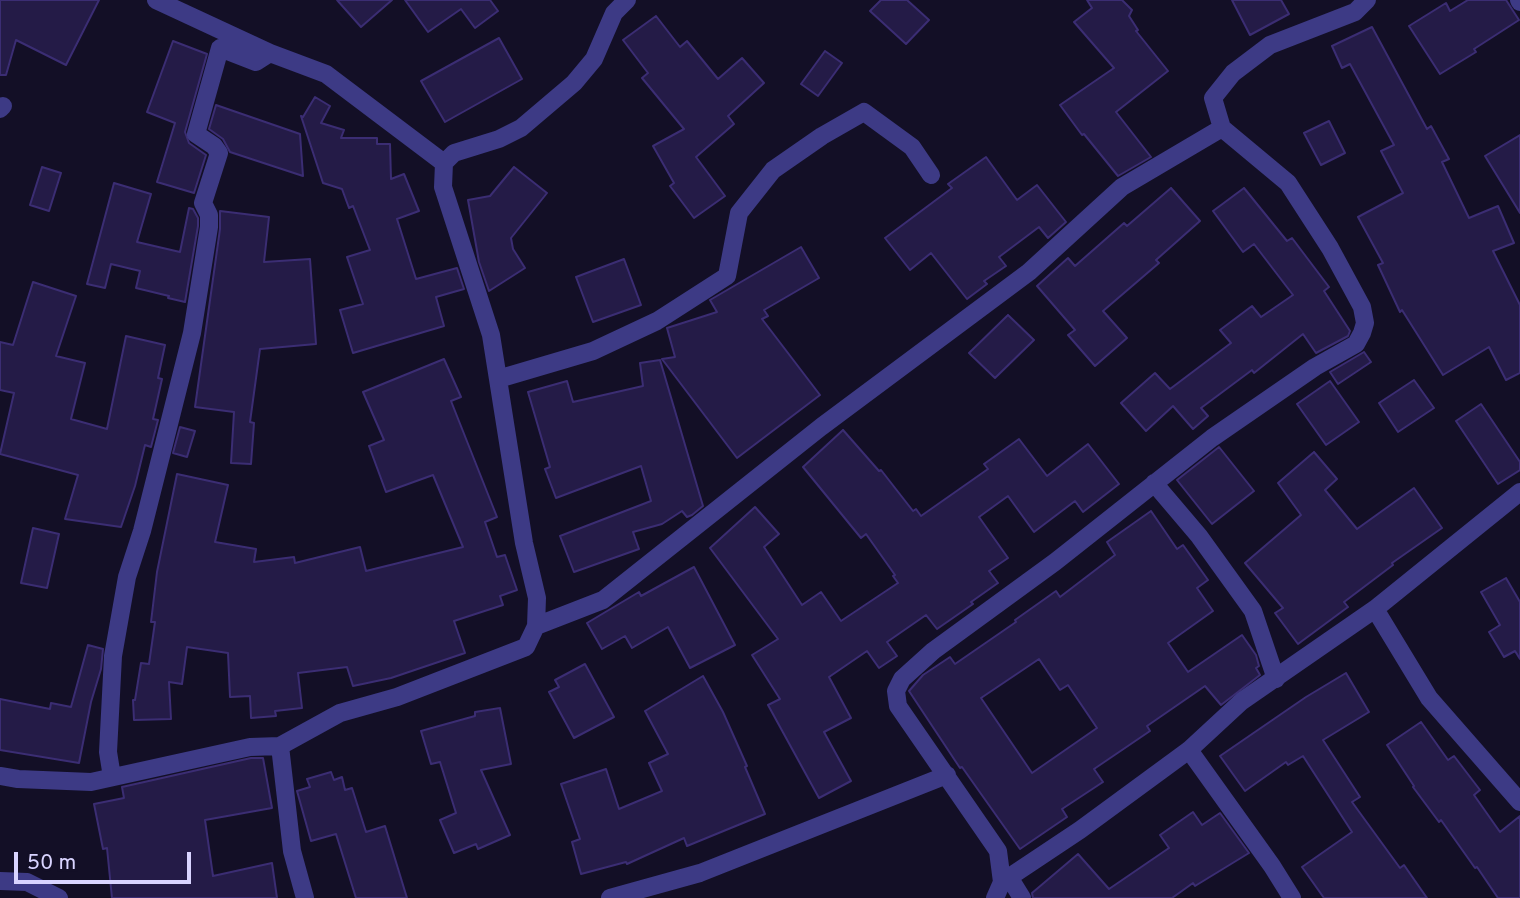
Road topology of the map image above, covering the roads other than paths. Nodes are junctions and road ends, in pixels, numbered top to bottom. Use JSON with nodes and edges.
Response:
{"nodes":[{"id":1,"x":156,"y":0,"type":"edge"},
{"id":2,"x":627,"y":0,"type":"edge"},
{"id":3,"x":1367,"y":0,"type":"edge"},
{"id":4,"x":270,"y":53,"type":"junction"},
{"id":5,"x":1222,"y":128,"type":"junction"},
{"id":6,"x":444,"y":163,"type":"junction"},
{"id":7,"x":931,"y":175,"type":"dead end"},
{"id":8,"x":498,"y":379,"type":"junction"},
{"id":9,"x":1154,"y":483,"type":"junction"},
{"id":10,"x":1520,"y":492,"type":"edge"},
{"id":11,"x":1376,"y":609,"type":"junction"},
{"id":12,"x":536,"y":626,"type":"junction"},
{"id":13,"x":1276,"y":679,"type":"junction"},
{"id":14,"x":280,"y":746,"type":"junction"},
{"id":15,"x":1189,"y":751,"type":"junction"},
{"id":16,"x":947,"y":775,"type":"junction"},
{"id":17,"x":0,"y":776,"type":"edge"},
{"id":18,"x":112,"y":777,"type":"junction"},
{"id":19,"x":1520,"y":802,"type":"edge"},
{"id":20,"x":0,"y":881,"type":"edge"},
{"id":21,"x":1002,"y":886,"type":"edge"},
{"id":22,"x":59,"y":898,"type":"edge"},
{"id":23,"x":305,"y":898,"type":"edge"},
{"id":24,"x":610,"y":898,"type":"edge"},
{"id":25,"x":1023,"y":898,"type":"edge"},
{"id":26,"x":1292,"y":898,"type":"edge"}],
"edges":[{"from":1,"to":4,"type":"street"},
{"from":2,"to":6,"type":"street"},
{"from":3,"to":5,"type":"street"},
{"from":4,"to":6,"type":"street"},
{"from":4,"to":18,"type":"street"},
{"from":5,"to":9,"type":"street"},
{"from":5,"to":12,"type":"street"},
{"from":6,"to":8,"type":"street"},
{"from":7,"to":8,"type":"street"},
{"from":8,"to":12,"type":"street"},
{"from":9,"to":13,"type":"street"},
{"from":9,"to":16,"type":"street"},
{"from":10,"to":11,"type":"street"},
{"from":11,"to":13,"type":"street"},
{"from":11,"to":19,"type":"street"},
{"from":12,"to":14,"type":"street"},
{"from":13,"to":15,"type":"street"},
{"from":14,"to":18,"type":"street"},
{"from":14,"to":23,"type":"street"},
{"from":15,"to":21,"type":"street"},
{"from":15,"to":26,"type":"street"},
{"from":16,"to":21,"type":"street"},
{"from":16,"to":24,"type":"street"},
{"from":17,"to":18,"type":"street"},
{"from":20,"to":22,"type":"street"},
{"from":21,"to":25,"type":"street"}]}
